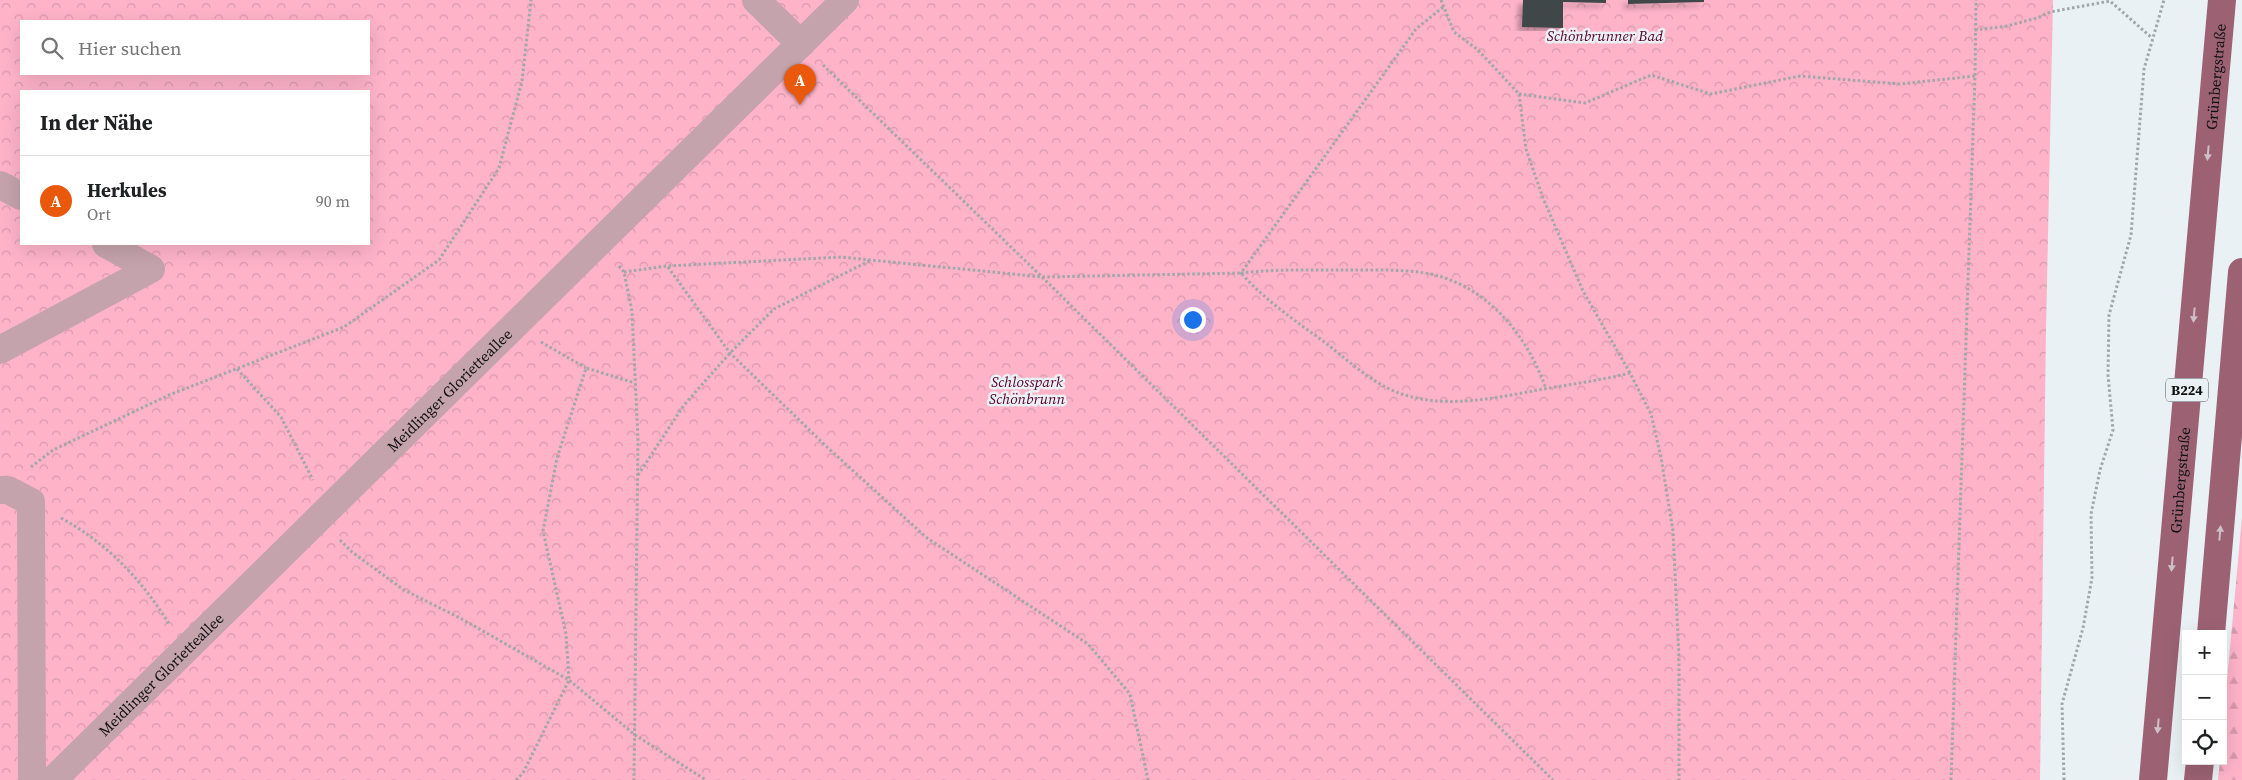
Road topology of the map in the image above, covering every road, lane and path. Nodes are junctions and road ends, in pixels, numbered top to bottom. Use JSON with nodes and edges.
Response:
{"nodes":[{"id":1,"x":531,"y":0,"type":"edge"},
{"id":2,"x":756,"y":0,"type":"edge"},
{"id":3,"x":845,"y":0,"type":"edge"},
{"id":4,"x":1441,"y":0,"type":"edge"},
{"id":5,"x":1976,"y":0,"type":"edge"},
{"id":6,"x":2164,"y":0,"type":"edge"},
{"id":7,"x":2222,"y":0,"type":"edge"},
{"id":8,"x":1443,"y":7,"type":"junction"},
{"id":9,"x":1975,"y":30,"type":"junction"},
{"id":10,"x":2152,"y":38,"type":"junction"},
{"id":11,"x":801,"y":44,"type":"junction"},
{"id":12,"x":1975,"y":76,"type":"junction"},
{"id":13,"x":1519,"y":94,"type":"junction"},
{"id":14,"x":0,"y":185,"type":"edge"},
{"id":15,"x":20,"y":195,"type":"edge"},
{"id":16,"x":598,"y":244,"type":"junction"},
{"id":17,"x":108,"y":245,"type":"edge"},
{"id":18,"x":871,"y":260,"type":"junction"},
{"id":19,"x":667,"y":266,"type":"junction"},
{"id":20,"x":624,"y":272,"type":"junction"},
{"id":21,"x":2242,"y":272,"type":"edge"},
{"id":22,"x":1241,"y":273,"type":"junction"},
{"id":23,"x":1042,"y":277,"type":"junction"},
{"id":24,"x":518,"y":322,"type":"junction"},
{"id":25,"x":0,"y":350,"type":"edge"},
{"id":26,"x":730,"y":353,"type":"junction"},
{"id":27,"x":237,"y":368,"type":"junction"},
{"id":28,"x":586,"y":368,"type":"junction"},
{"id":29,"x":1630,"y":373,"type":"junction"},
{"id":30,"x":635,"y":383,"type":"junction"},
{"id":31,"x":1546,"y":389,"type":"junction"},
{"id":32,"x":638,"y":475,"type":"junction"},
{"id":33,"x":13,"y":494,"type":"edge"},
{"id":34,"x":328,"y":510,"type":"junction"},
{"id":35,"x":352,"y":552,"type":"dead end"},
{"id":36,"x":2211,"y":630,"type":"edge"},
{"id":37,"x":185,"y":650,"type":"junction"},
{"id":38,"x":569,"y":680,"type":"junction"},
{"id":39,"x":635,"y":735,"type":"junction"},
{"id":40,"x":2200,"y":765,"type":"edge"},
{"id":41,"x":32,"y":780,"type":"edge"},
{"id":42,"x":53,"y":780,"type":"edge"},
{"id":43,"x":516,"y":780,"type":"edge"},
{"id":44,"x":634,"y":780,"type":"edge"},
{"id":45,"x":706,"y":780,"type":"edge"},
{"id":46,"x":1148,"y":780,"type":"edge"},
{"id":47,"x":1553,"y":780,"type":"edge"},
{"id":48,"x":1679,"y":780,"type":"edge"},
{"id":49,"x":1952,"y":780,"type":"edge"},
{"id":50,"x":2064,"y":780,"type":"edge"},
{"id":51,"x":2153,"y":780,"type":"edge"},
{"id":52,"x":2198,"y":780,"type":"edge"}],
"edges":[{"from":1,"to":27,"type":"path"},
{"from":2,"to":11,"type":"street"},
{"from":3,"to":11,"type":"street","name":"Meidlinger Glorietteallee"},
{"from":4,"to":8,"type":"path"},
{"from":5,"to":9,"type":"path"},
{"from":6,"to":10,"type":"path"},
{"from":7,"to":51,"type":"main road","name":"Grünbergstraße","number":"B224","one_way":true},
{"from":8,"to":13,"type":"path"},
{"from":8,"to":22,"type":"path"},
{"from":9,"to":10,"type":"path"},
{"from":9,"to":12,"type":"path"},
{"from":10,"to":50,"type":"path"},
{"from":11,"to":16,"type":"street","name":"Meidlinger Glorietteallee"},
{"from":11,"to":23,"type":"path"},
{"from":12,"to":13,"type":"path"},
{"from":12,"to":49,"type":"path"},
{"from":13,"to":29,"type":"path"},
{"from":14,"to":15,"type":"street"},
{"from":16,"to":20,"type":"path"},
{"from":16,"to":24,"type":"street","name":"Meidlinger Glorietteallee"},
{"from":17,"to":25,"type":"street"},
{"from":18,"to":19,"type":"path"},
{"from":18,"to":23,"type":"path"},
{"from":18,"to":26,"type":"path"},
{"from":19,"to":20,"type":"path"},
{"from":19,"to":26,"type":"path"},
{"from":20,"to":30,"type":"path"},
{"from":36,"to":21,"type":"main road","one_way":true},
{"from":22,"to":23,"type":"path"},
{"from":22,"to":31,"type":"path"},
{"from":22,"to":31,"type":"path"},
{"from":23,"to":47,"type":"path"},
{"from":24,"to":28,"type":"path"},
{"from":24,"to":34,"type":"street","name":"Meidlinger Glorietteallee"},
{"from":26,"to":32,"type":"path"},
{"from":26,"to":46,"type":"path"},
{"from":27,"to":33,"type":"path"},
{"from":27,"to":34,"type":"path"},
{"from":28,"to":30,"type":"path"},
{"from":28,"to":38,"type":"path"},
{"from":29,"to":31,"type":"path"},
{"from":29,"to":48,"type":"path"},
{"from":30,"to":32,"type":"path"},
{"from":32,"to":39,"type":"path"},
{"from":33,"to":37,"type":"path"},
{"from":33,"to":41,"type":"street"},
{"from":34,"to":37,"type":"street","name":"Meidlinger Glorietteallee"},
{"from":35,"to":38,"type":"path"},
{"from":37,"to":42,"type":"street","name":"Meidlinger Glorietteallee"},
{"from":38,"to":39,"type":"path"},
{"from":38,"to":43,"type":"path"},
{"from":39,"to":44,"type":"path"},
{"from":39,"to":45,"type":"path"},
{"from":40,"to":52,"type":"main road"}]}
